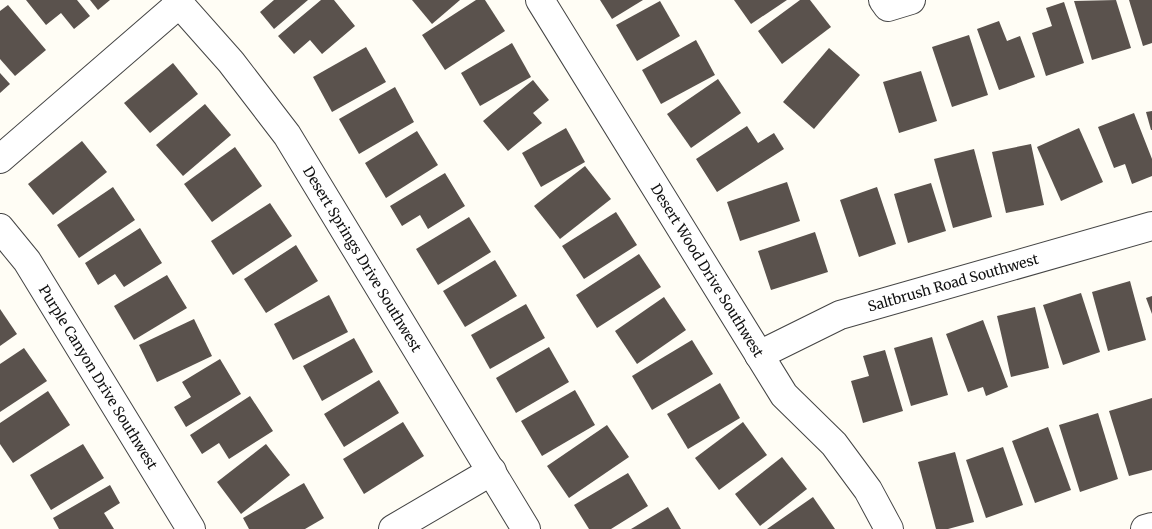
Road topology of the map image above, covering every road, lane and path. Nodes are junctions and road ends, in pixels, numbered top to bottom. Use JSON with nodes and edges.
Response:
{"nodes":[{"id":1,"x":540,"y":0,"type":"edge"},
{"id":2,"x":177,"y":2,"type":"edge"},
{"id":3,"x":0,"y":158,"type":"edge"},
{"id":4,"x":1152,"y":226,"type":"edge"},
{"id":5,"x":0,"y":228,"type":"edge"},
{"id":6,"x":758,"y":355,"type":"junction"},
{"id":7,"x":492,"y":471,"type":"junction"},
{"id":8,"x":1152,"y":527,"type":"edge"},
{"id":9,"x":191,"y":529,"type":"edge"},
{"id":10,"x":393,"y":529,"type":"edge"},
{"id":11,"x":526,"y":529,"type":"edge"},
{"id":12,"x":889,"y":529,"type":"edge"},
{"id":13,"x":1145,"y":529,"type":"edge"}],
"edges":[{"from":1,"to":6,"type":"street","name":"Desert Wood Drive Southwest"},
{"from":2,"to":3,"type":"street"},
{"from":2,"to":7,"type":"street","name":"Desert Springs Drive Southwest"},
{"from":4,"to":6,"type":"street","name":"Saltbrush Road Southwest"},
{"from":5,"to":9,"type":"street","name":"Purple Canyon Drive Southwest"},
{"from":6,"to":12,"type":"street","name":"Desert Wood Drive Southwest"},
{"from":7,"to":10,"type":"street"},
{"from":7,"to":11,"type":"street","name":"Desert Springs Drive Southwest"},
{"from":8,"to":13,"type":"street"}]}
